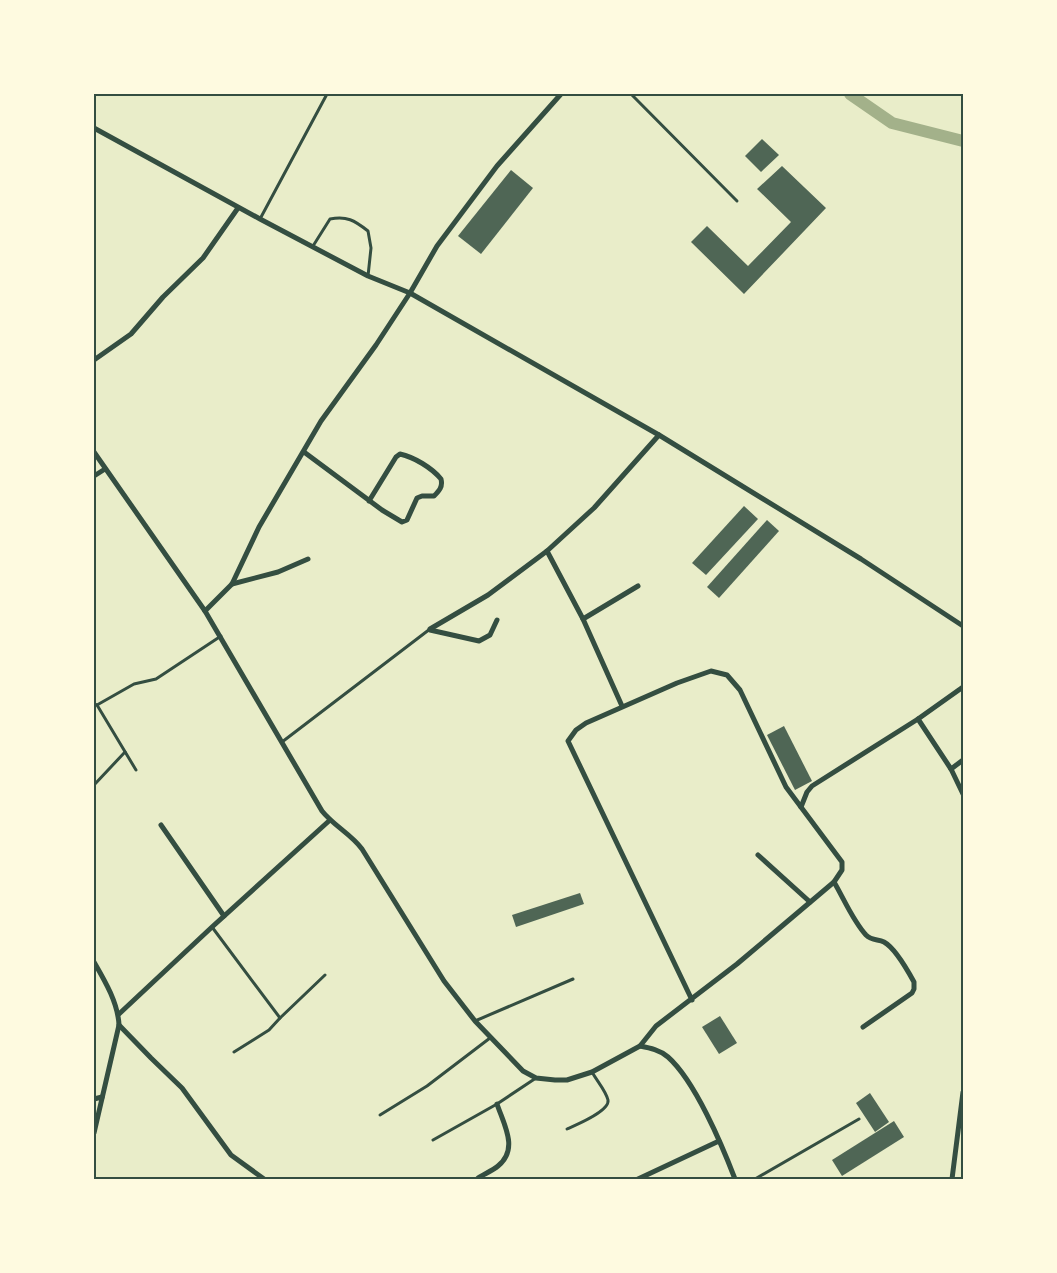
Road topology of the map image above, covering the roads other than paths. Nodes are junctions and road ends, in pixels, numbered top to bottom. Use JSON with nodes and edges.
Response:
{"nodes":[{"id":1,"x":327,"y":94,"type":"edge"},
{"id":2,"x":561,"y":94,"type":"edge"},
{"id":3,"x":631,"y":94,"type":"edge"},
{"id":4,"x":94,"y":128,"type":"edge"},
{"id":5,"x":737,"y":201,"type":"dead end"},
{"id":6,"x":238,"y":208,"type":"junction"},
{"id":7,"x":260,"y":220,"type":"junction"},
{"id":8,"x":313,"y":246,"type":"junction"},
{"id":9,"x":368,"y":276,"type":"junction"},
{"id":10,"x":410,"y":292,"type":"junction"},
{"id":11,"x":94,"y":360,"type":"edge"},
{"id":12,"x":659,"y":435,"type":"junction"},
{"id":13,"x":94,"y":452,"type":"edge"},
{"id":14,"x":304,"y":452,"type":"junction"},
{"id":15,"x":105,"y":469,"type":"junction"},
{"id":16,"x":94,"y":476,"type":"edge"},
{"id":17,"x":369,"y":501,"type":"junction"},
{"id":18,"x":547,"y":551,"type":"junction"},
{"id":19,"x":308,"y":559,"type":"dead end"},
{"id":20,"x":232,"y":584,"type":"junction"},
{"id":21,"x":638,"y":586,"type":"dead end"},
{"id":22,"x":205,"y":611,"type":"junction"},
{"id":23,"x":583,"y":619,"type":"junction"},
{"id":24,"x":497,"y":620,"type":"dead end"},
{"id":25,"x":963,"y":626,"type":"edge"},
{"id":26,"x":430,"y":630,"type":"junction"},
{"id":27,"x":221,"y":636,"type":"junction"},
{"id":28,"x":963,"y":687,"type":"edge"},
{"id":29,"x":95,"y":704,"type":"edge"},
{"id":30,"x":622,"y":706,"type":"junction"},
{"id":31,"x":918,"y":720,"type":"junction"},
{"id":32,"x":282,"y":742,"type":"junction"},
{"id":33,"x":125,"y":752,"type":"junction"},
{"id":34,"x":963,"y":760,"type":"edge"},
{"id":35,"x":950,"y":769,"type":"junction"},
{"id":36,"x":136,"y":770,"type":"dead end"},
{"id":37,"x":94,"y":785,"type":"edge"},
{"id":38,"x":963,"y":794,"type":"edge"},
{"id":39,"x":802,"y":807,"type":"junction"},
{"id":40,"x":330,"y":820,"type":"junction"},
{"id":41,"x":161,"y":825,"type":"dead end"},
{"id":42,"x":758,"y":856,"type":"dead end"},
{"id":43,"x":834,"y":882,"type":"junction"},
{"id":44,"x":810,"y":902,"type":"junction"},
{"id":45,"x":224,"y":916,"type":"junction"},
{"id":46,"x":212,"y":927,"type":"junction"},
{"id":47,"x":94,"y":962,"type":"edge"},
{"id":48,"x":325,"y":975,"type":"dead end"},
{"id":49,"x":573,"y":979,"type":"dead end"},
{"id":50,"x":692,"y":1000,"type":"junction"},
{"id":51,"x":119,"y":1014,"type":"junction"},
{"id":52,"x":280,"y":1018,"type":"junction"},
{"id":53,"x":475,"y":1021,"type":"junction"},
{"id":54,"x":119,"y":1025,"type":"junction"},
{"id":55,"x":863,"y":1027,"type":"dead end"},
{"id":56,"x":490,"y":1038,"type":"junction"},
{"id":57,"x":640,"y":1046,"type":"junction"},
{"id":58,"x":234,"y":1052,"type":"dead end"},
{"id":59,"x":592,"y":1072,"type":"junction"},
{"id":60,"x":536,"y":1078,"type":"junction"},
{"id":61,"x":963,"y":1092,"type":"edge"},
{"id":62,"x":102,"y":1097,"type":"junction"},
{"id":63,"x":94,"y":1099,"type":"edge"},
{"id":64,"x":497,"y":1104,"type":"junction"},
{"id":65,"x":380,"y":1114,"type":"dead end"},
{"id":66,"x":859,"y":1119,"type":"dead end"},
{"id":67,"x":567,"y":1129,"type":"dead end"},
{"id":68,"x":94,"y":1133,"type":"edge"},
{"id":69,"x":433,"y":1140,"type":"dead end"},
{"id":70,"x":719,"y":1141,"type":"junction"},
{"id":71,"x":478,"y":1178,"type":"edge"},
{"id":72,"x":264,"y":1179,"type":"edge"},
{"id":73,"x":638,"y":1179,"type":"edge"},
{"id":74,"x":735,"y":1179,"type":"edge"},
{"id":75,"x":755,"y":1179,"type":"edge"},
{"id":76,"x":952,"y":1179,"type":"edge"}],
"edges":[{"from":1,"to":7,"type":"lane"},
{"from":2,"to":10,"type":"street"},
{"from":3,"to":5,"type":"lane"},
{"from":4,"to":6,"type":"street"},
{"from":6,"to":7,"type":"street"},
{"from":6,"to":11,"type":"street"},
{"from":7,"to":8,"type":"street"},
{"from":8,"to":9,"type":"street"},
{"from":8,"to":9,"type":"lane"},
{"from":9,"to":10,"type":"street"},
{"from":10,"to":12,"type":"street"},
{"from":10,"to":14,"type":"street"},
{"from":12,"to":18,"type":"street"},
{"from":12,"to":25,"type":"street"},
{"from":13,"to":15,"type":"street"},
{"from":14,"to":17,"type":"street"},
{"from":14,"to":20,"type":"street"},
{"from":15,"to":16,"type":"street"},
{"from":15,"to":22,"type":"street"},
{"from":17,"to":17,"type":"street"},
{"from":18,"to":23,"type":"street"},
{"from":18,"to":26,"type":"street"},
{"from":19,"to":20,"type":"street"},
{"from":20,"to":22,"type":"street"},
{"from":21,"to":23,"type":"street"},
{"from":22,"to":27,"type":"street"},
{"from":23,"to":30,"type":"street"},
{"from":24,"to":26,"type":"street"},
{"from":26,"to":32,"type":"lane"},
{"from":27,"to":29,"type":"lane"},
{"from":27,"to":32,"type":"street"},
{"from":28,"to":31,"type":"street"},
{"from":29,"to":33,"type":"lane"},
{"from":30,"to":39,"type":"street"},
{"from":30,"to":50,"type":"street"},
{"from":31,"to":35,"type":"street"},
{"from":31,"to":39,"type":"street"},
{"from":32,"to":40,"type":"street"},
{"from":33,"to":36,"type":"lane"},
{"from":33,"to":37,"type":"lane"},
{"from":34,"to":35,"type":"street"},
{"from":35,"to":38,"type":"street"},
{"from":39,"to":43,"type":"street"},
{"from":40,"to":45,"type":"street"},
{"from":40,"to":53,"type":"street"},
{"from":41,"to":45,"type":"street"},
{"from":42,"to":44,"type":"street"},
{"from":43,"to":44,"type":"street"},
{"from":43,"to":55,"type":"street"},
{"from":44,"to":50,"type":"street"},
{"from":45,"to":46,"type":"street"},
{"from":46,"to":51,"type":"street"},
{"from":46,"to":52,"type":"lane"},
{"from":47,"to":51,"type":"street"},
{"from":48,"to":52,"type":"lane"},
{"from":49,"to":53,"type":"lane"},
{"from":50,"to":57,"type":"street"},
{"from":51,"to":54,"type":"street"},
{"from":52,"to":58,"type":"lane"},
{"from":53,"to":56,"type":"street"},
{"from":54,"to":62,"type":"street"},
{"from":54,"to":72,"type":"street"},
{"from":56,"to":60,"type":"street"},
{"from":56,"to":65,"type":"lane"},
{"from":57,"to":59,"type":"street"},
{"from":57,"to":70,"type":"street"},
{"from":59,"to":60,"type":"street"},
{"from":59,"to":67,"type":"lane"},
{"from":60,"to":64,"type":"lane"},
{"from":61,"to":76,"type":"street"},
{"from":62,"to":63,"type":"street"},
{"from":62,"to":68,"type":"street"},
{"from":64,"to":69,"type":"lane"},
{"from":64,"to":71,"type":"street"},
{"from":66,"to":75,"type":"lane"},
{"from":70,"to":73,"type":"street"},
{"from":70,"to":74,"type":"street"}]}
